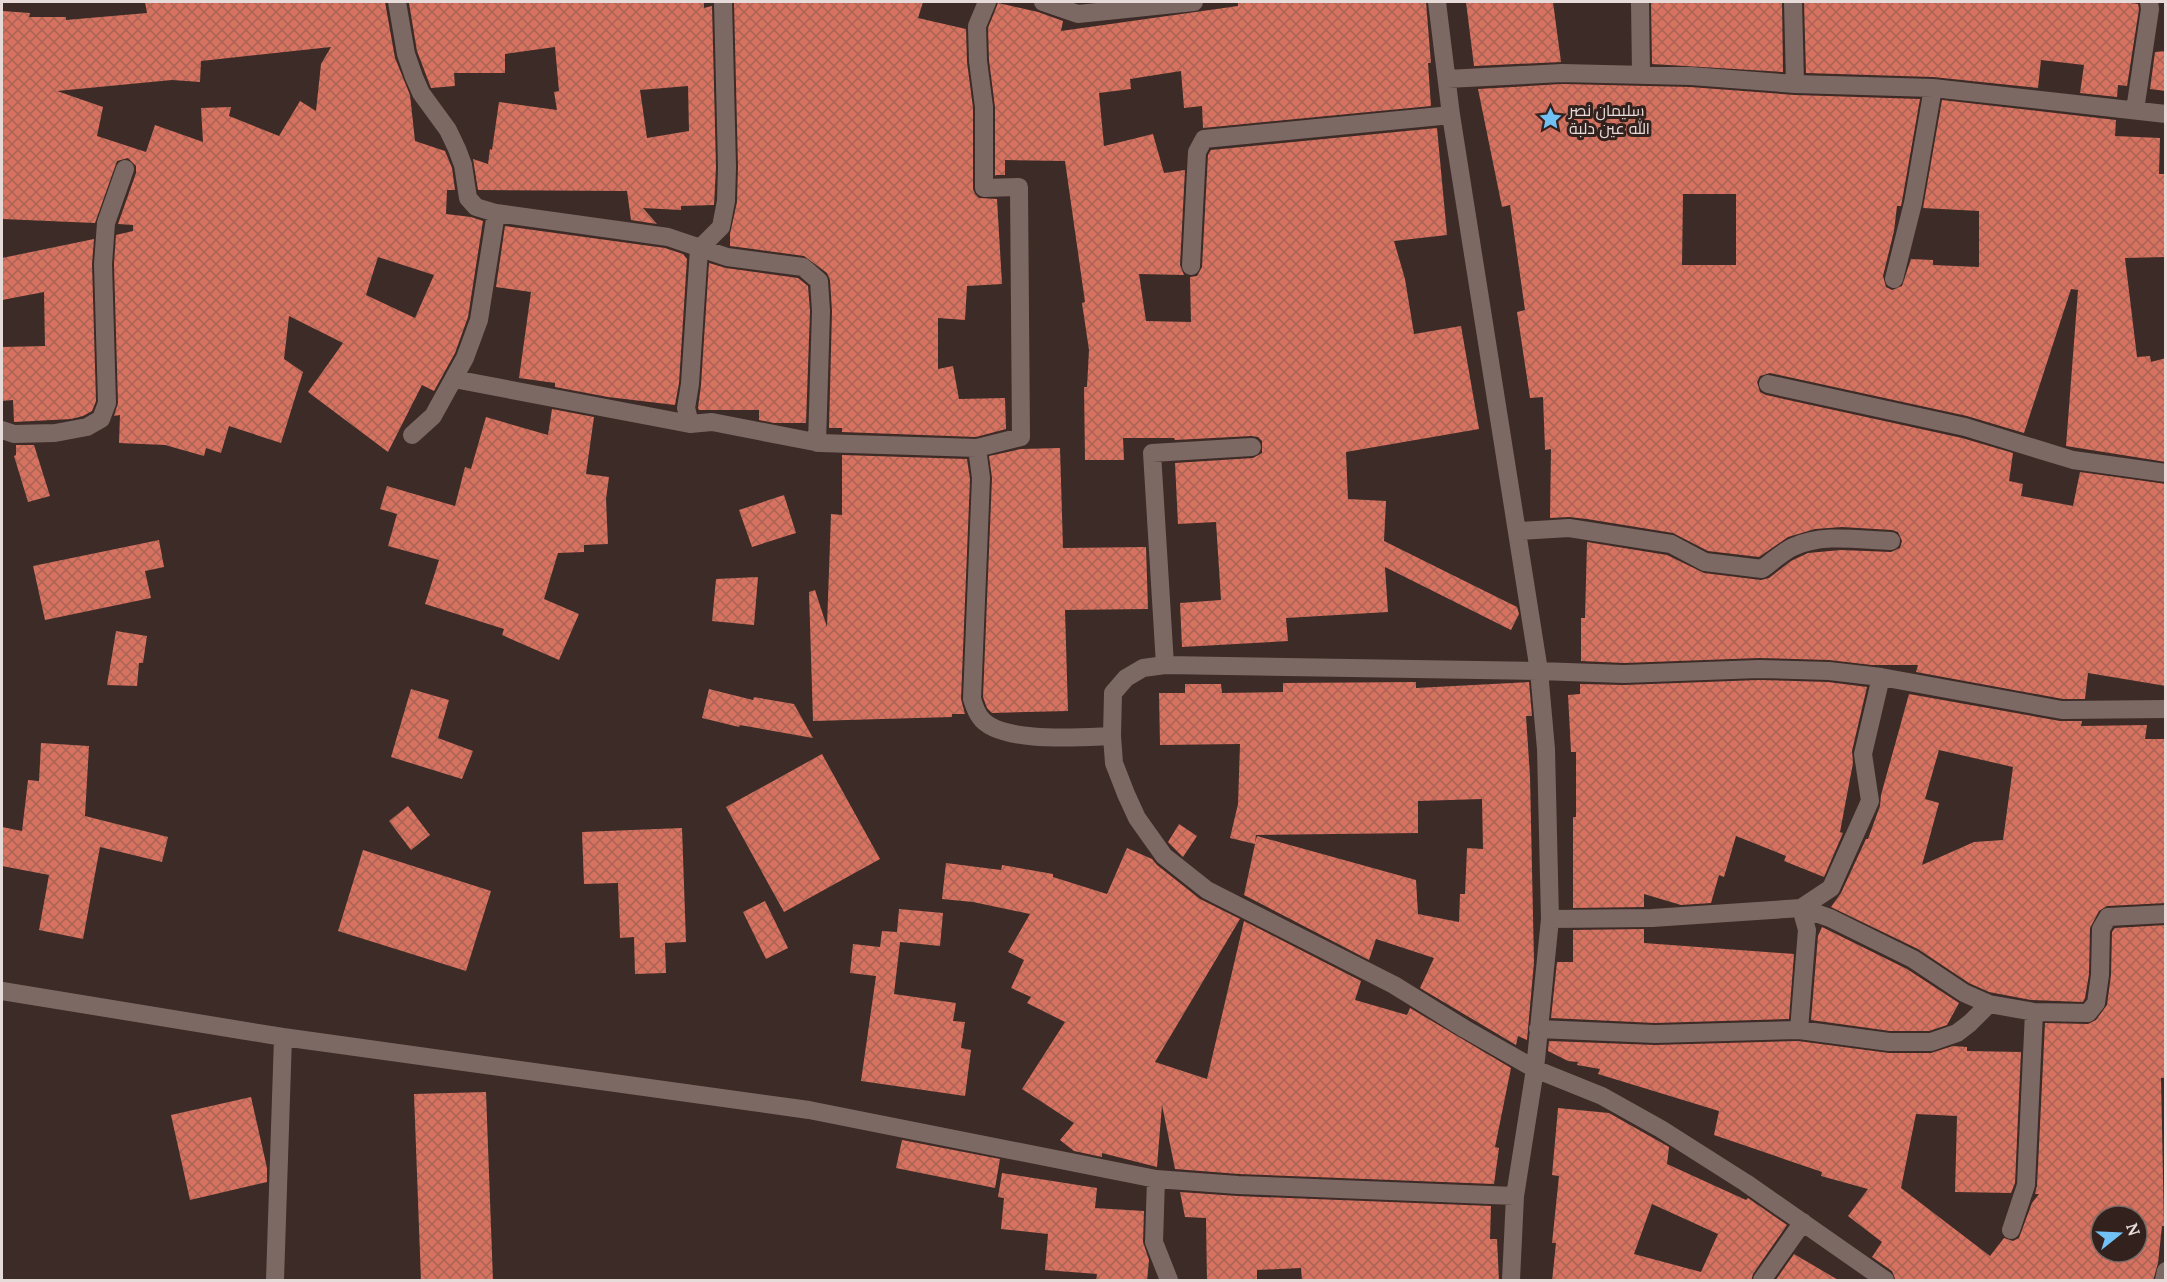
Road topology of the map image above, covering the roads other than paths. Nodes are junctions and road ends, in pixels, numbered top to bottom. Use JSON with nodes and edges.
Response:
{"nodes":[{"id":1,"x":397,"y":2,"type":"edge"},
{"id":2,"x":723,"y":2,"type":"edge"},
{"id":3,"x":987,"y":2,"type":"edge"},
{"id":4,"x":1043,"y":2,"type":"edge"},
{"id":5,"x":1194,"y":2,"type":"edge"},
{"id":6,"x":1437,"y":2,"type":"edge"},
{"id":7,"x":1640,"y":2,"type":"edge"},
{"id":8,"x":1793,"y":2,"type":"edge"},
{"id":9,"x":2149,"y":2,"type":"edge"},
{"id":10,"x":1152,"y":3,"type":"edge"},
{"id":11,"x":1641,"y":74,"type":"junction"},
{"id":12,"x":1447,"y":79,"type":"junction"},
{"id":13,"x":1795,"y":84,"type":"junction"},
{"id":14,"x":1933,"y":88,"type":"junction"},
{"id":15,"x":2135,"y":110,"type":"junction"},
{"id":16,"x":2166,"y":114,"type":"edge"},
{"id":17,"x":1451,"y":115,"type":"junction"},
{"id":18,"x":125,"y":169,"type":"dead end"},
{"id":19,"x":496,"y":213,"type":"junction"},
{"id":20,"x":699,"y":249,"type":"junction"},
{"id":21,"x":1191,"y":266,"type":"dead end"},
{"id":22,"x":1894,"y":279,"type":"dead end"},
{"id":23,"x":454,"y":379,"type":"junction"},
{"id":24,"x":1768,"y":384,"type":"dead end"},
{"id":25,"x":690,"y":424,"type":"junction"},
{"id":26,"x":2,"y":430,"type":"edge"},
{"id":27,"x":412,"y":435,"type":"dead end"},
{"id":28,"x":817,"y":443,"type":"junction"},
{"id":29,"x":1252,"y":447,"type":"dead end"},
{"id":30,"x":977,"y":448,"type":"junction"},
{"id":31,"x":2166,"y":473,"type":"edge"},
{"id":32,"x":1518,"y":531,"type":"junction"},
{"id":33,"x":1891,"y":542,"type":"dead end"},
{"id":34,"x":1164,"y":665,"type":"junction"},
{"id":35,"x":1539,"y":671,"type":"junction"},
{"id":36,"x":1881,"y":677,"type":"junction"},
{"id":37,"x":2166,"y":709,"type":"edge"},
{"id":38,"x":1112,"y":736,"type":"junction"},
{"id":39,"x":1801,"y":908,"type":"junction"},
{"id":40,"x":2166,"y":914,"type":"edge"},
{"id":41,"x":1550,"y":919,"type":"junction"},
{"id":42,"x":2,"y":991,"type":"edge"},
{"id":43,"x":1989,"y":1004,"type":"junction"},
{"id":44,"x":2034,"y":1012,"type":"junction"},
{"id":45,"x":1538,"y":1029,"type":"junction"},
{"id":46,"x":1799,"y":1030,"type":"junction"},
{"id":47,"x":283,"y":1037,"type":"junction"},
{"id":48,"x":1535,"y":1069,"type":"junction"},
{"id":49,"x":1156,"y":1179,"type":"junction"},
{"id":50,"x":1515,"y":1196,"type":"junction"},
{"id":51,"x":1803,"y":1222,"type":"junction"},
{"id":52,"x":2011,"y":1230,"type":"dead end"},
{"id":53,"x":2166,"y":1271,"type":"edge"},
{"id":54,"x":274,"y":1281,"type":"edge"},
{"id":55,"x":1169,"y":1281,"type":"edge"},
{"id":56,"x":1511,"y":1281,"type":"edge"},
{"id":57,"x":1762,"y":1281,"type":"edge"},
{"id":58,"x":1885,"y":1281,"type":"edge"},
{"id":59,"x":2164,"y":1281,"type":"edge"}],
"edges":[{"from":1,"to":19,"type":"street"},
{"from":2,"to":20,"type":"street"},
{"from":3,"to":30,"type":"street"},
{"from":4,"to":10,"type":"street"},
{"from":5,"to":10,"type":"street"},
{"from":6,"to":12,"type":"street"},
{"from":7,"to":11,"type":"street"},
{"from":8,"to":13,"type":"street"},
{"from":9,"to":15,"type":"street"},
{"from":11,"to":12,"type":"street"},
{"from":11,"to":13,"type":"street"},
{"from":12,"to":17,"type":"street"},
{"from":13,"to":14,"type":"street"},
{"from":14,"to":15,"type":"street"},
{"from":14,"to":22,"type":"street"},
{"from":15,"to":16,"type":"street"},
{"from":17,"to":21,"type":"street"},
{"from":17,"to":32,"type":"street"},
{"from":18,"to":26,"type":"street"},
{"from":19,"to":20,"type":"street"},
{"from":19,"to":23,"type":"street"},
{"from":20,"to":25,"type":"street"},
{"from":20,"to":28,"type":"street"},
{"from":23,"to":25,"type":"street"},
{"from":23,"to":27,"type":"street"},
{"from":24,"to":31,"type":"street"},
{"from":25,"to":28,"type":"street"},
{"from":28,"to":30,"type":"street"},
{"from":29,"to":34,"type":"street"},
{"from":30,"to":38,"type":"street"},
{"from":32,"to":33,"type":"street"},
{"from":32,"to":35,"type":"street"},
{"from":34,"to":35,"type":"street"},
{"from":34,"to":38,"type":"street"},
{"from":35,"to":36,"type":"street"},
{"from":35,"to":41,"type":"street"},
{"from":36,"to":37,"type":"street"},
{"from":36,"to":39,"type":"street"},
{"from":38,"to":48,"type":"street"},
{"from":39,"to":41,"type":"street"},
{"from":39,"to":43,"type":"street"},
{"from":39,"to":46,"type":"street"},
{"from":40,"to":44,"type":"street"},
{"from":41,"to":45,"type":"street"},
{"from":42,"to":47,"type":"street"},
{"from":43,"to":44,"type":"street"},
{"from":43,"to":46,"type":"street"},
{"from":44,"to":52,"type":"street"},
{"from":45,"to":46,"type":"street"},
{"from":45,"to":48,"type":"street"},
{"from":47,"to":49,"type":"street"},
{"from":47,"to":54,"type":"street"},
{"from":48,"to":50,"type":"street"},
{"from":48,"to":51,"type":"street"},
{"from":49,"to":50,"type":"street"},
{"from":49,"to":55,"type":"street"},
{"from":50,"to":56,"type":"street"},
{"from":51,"to":57,"type":"street"},
{"from":51,"to":58,"type":"street"},
{"from":53,"to":59,"type":"street"}]}
